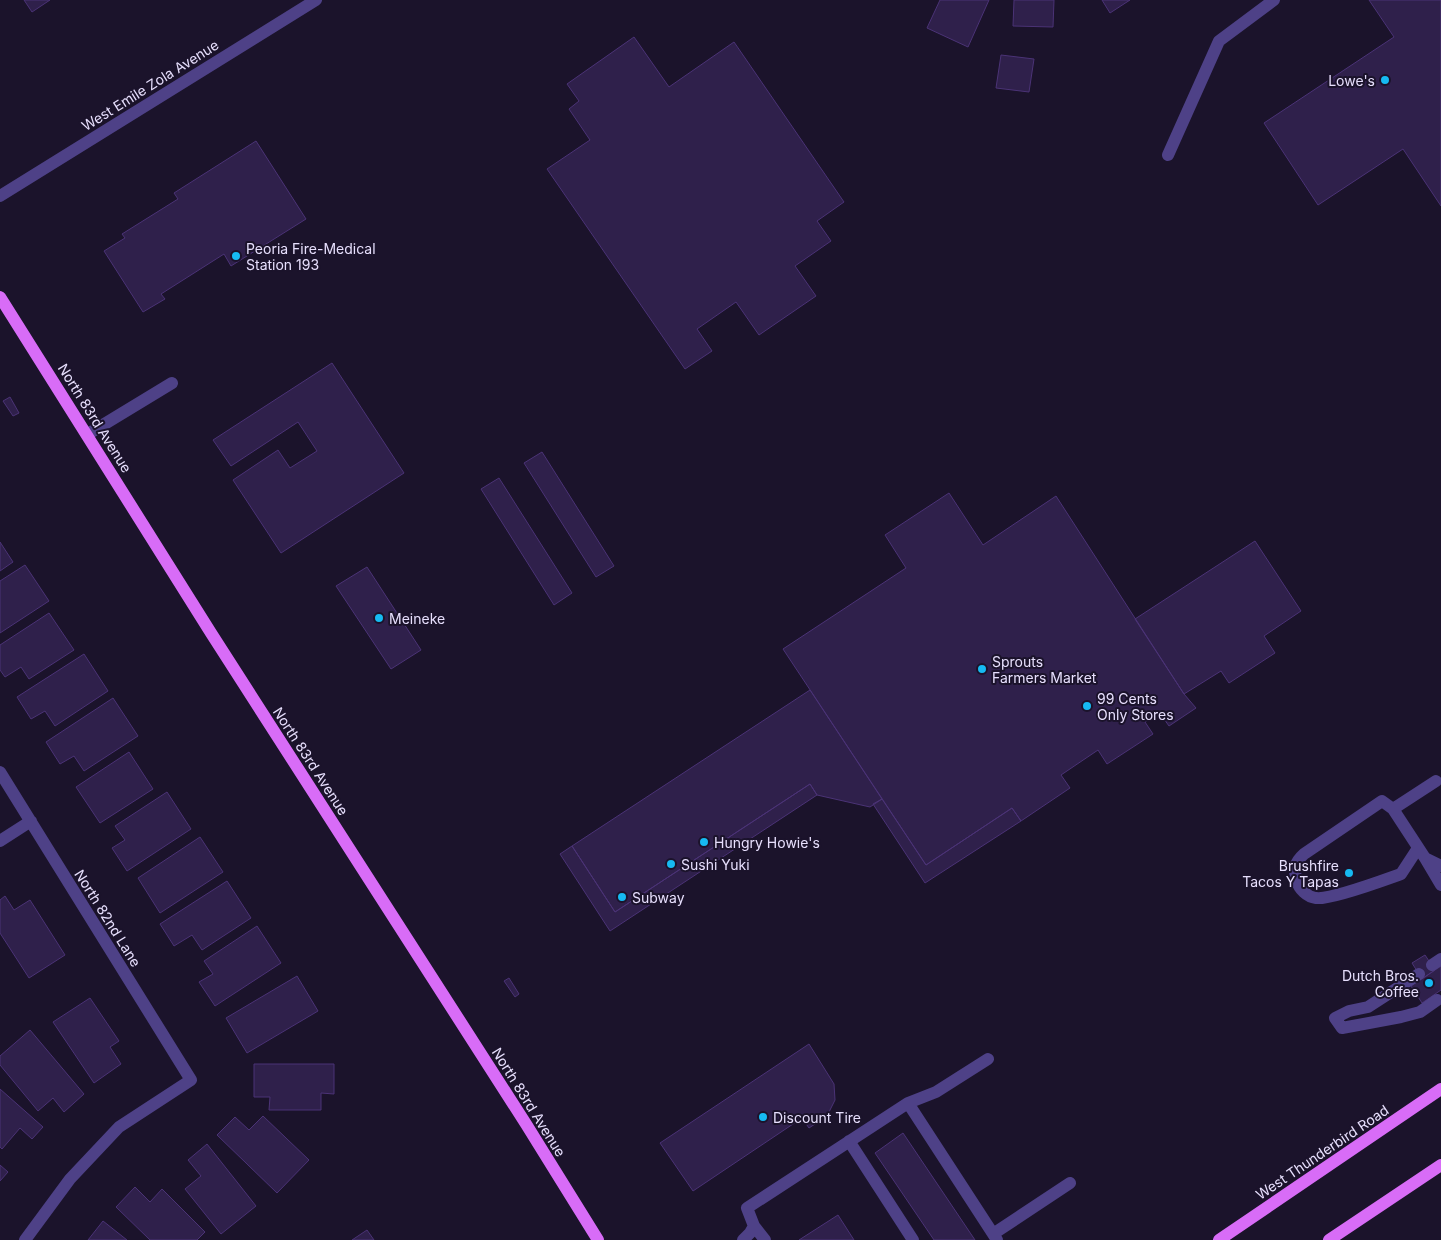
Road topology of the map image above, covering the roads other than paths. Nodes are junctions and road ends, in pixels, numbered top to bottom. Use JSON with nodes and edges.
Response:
{"nodes":[{"id":1,"x":316,"y":0,"type":"edge"},
{"id":2,"x":1274,"y":0,"type":"edge"},
{"id":3,"x":1168,"y":156,"type":"dead end"},
{"id":4,"x":0,"y":196,"type":"edge"},
{"id":5,"x":0,"y":297,"type":"edge"},
{"id":6,"x":172,"y":382,"type":"dead end"},
{"id":7,"x":88,"y":434,"type":"junction"},
{"id":8,"x":0,"y":772,"type":"edge"},
{"id":9,"x":1436,"y":780,"type":"dead end"},
{"id":10,"x":1392,"y":808,"type":"junction"},
{"id":11,"x":30,"y":821,"type":"junction"},
{"id":12,"x":0,"y":841,"type":"edge"},
{"id":13,"x":1422,"y":853,"type":"junction"},
{"id":14,"x":1441,"y":866,"type":"edge"},
{"id":15,"x":1441,"y":885,"type":"edge"},
{"id":16,"x":1419,"y":974,"type":"dead end"},
{"id":17,"x":1437,"y":1000,"type":"dead end"},
{"id":18,"x":988,"y":1059,"type":"dead end"},
{"id":19,"x":1441,"y":1089,"type":"edge"},
{"id":20,"x":908,"y":1103,"type":"junction"},
{"id":21,"x":849,"y":1141,"type":"junction"},
{"id":22,"x":1441,"y":1165,"type":"edge"},
{"id":23,"x":1070,"y":1183,"type":"dead end"},
{"id":24,"x":754,"y":1226,"type":"junction"},
{"id":25,"x":995,"y":1237,"type":"edge"},
{"id":26,"x":25,"y":1240,"type":"edge"},
{"id":27,"x":598,"y":1240,"type":"edge"},
{"id":28,"x":742,"y":1240,"type":"edge"},
{"id":29,"x":765,"y":1240,"type":"edge"},
{"id":30,"x":913,"y":1240,"type":"edge"},
{"id":31,"x":1219,"y":1240,"type":"edge"},
{"id":32,"x":1329,"y":1240,"type":"edge"}],
"edges":[{"from":1,"to":4,"type":"street","name":"West Emile Zola Avenue"},
{"from":2,"to":3,"type":"street"},
{"from":5,"to":7,"type":"main road","name":"North 83rd Avenue"},
{"from":6,"to":7,"type":"street"},
{"from":7,"to":27,"type":"main road","name":"North 83rd Avenue"},
{"from":8,"to":11,"type":"street","name":"North 82nd Lane"},
{"from":9,"to":10,"type":"street"},
{"from":10,"to":13,"type":"street"},
{"from":10,"to":13,"type":"street"},
{"from":11,"to":12,"type":"street"},
{"from":11,"to":26,"type":"street","name":"North 82nd Lane"},
{"from":13,"to":14,"type":"street"},
{"from":13,"to":15,"type":"street"},
{"from":16,"to":17,"type":"street"},
{"from":18,"to":20,"type":"street"},
{"from":19,"to":31,"type":"main road","name":"West Thunderbird Road"},
{"from":20,"to":21,"type":"street"},
{"from":20,"to":25,"type":"street"},
{"from":21,"to":24,"type":"street"},
{"from":21,"to":30,"type":"street"},
{"from":22,"to":32,"type":"main road"},
{"from":23,"to":25,"type":"street"},
{"from":24,"to":28,"type":"street"},
{"from":24,"to":29,"type":"street"}]}
